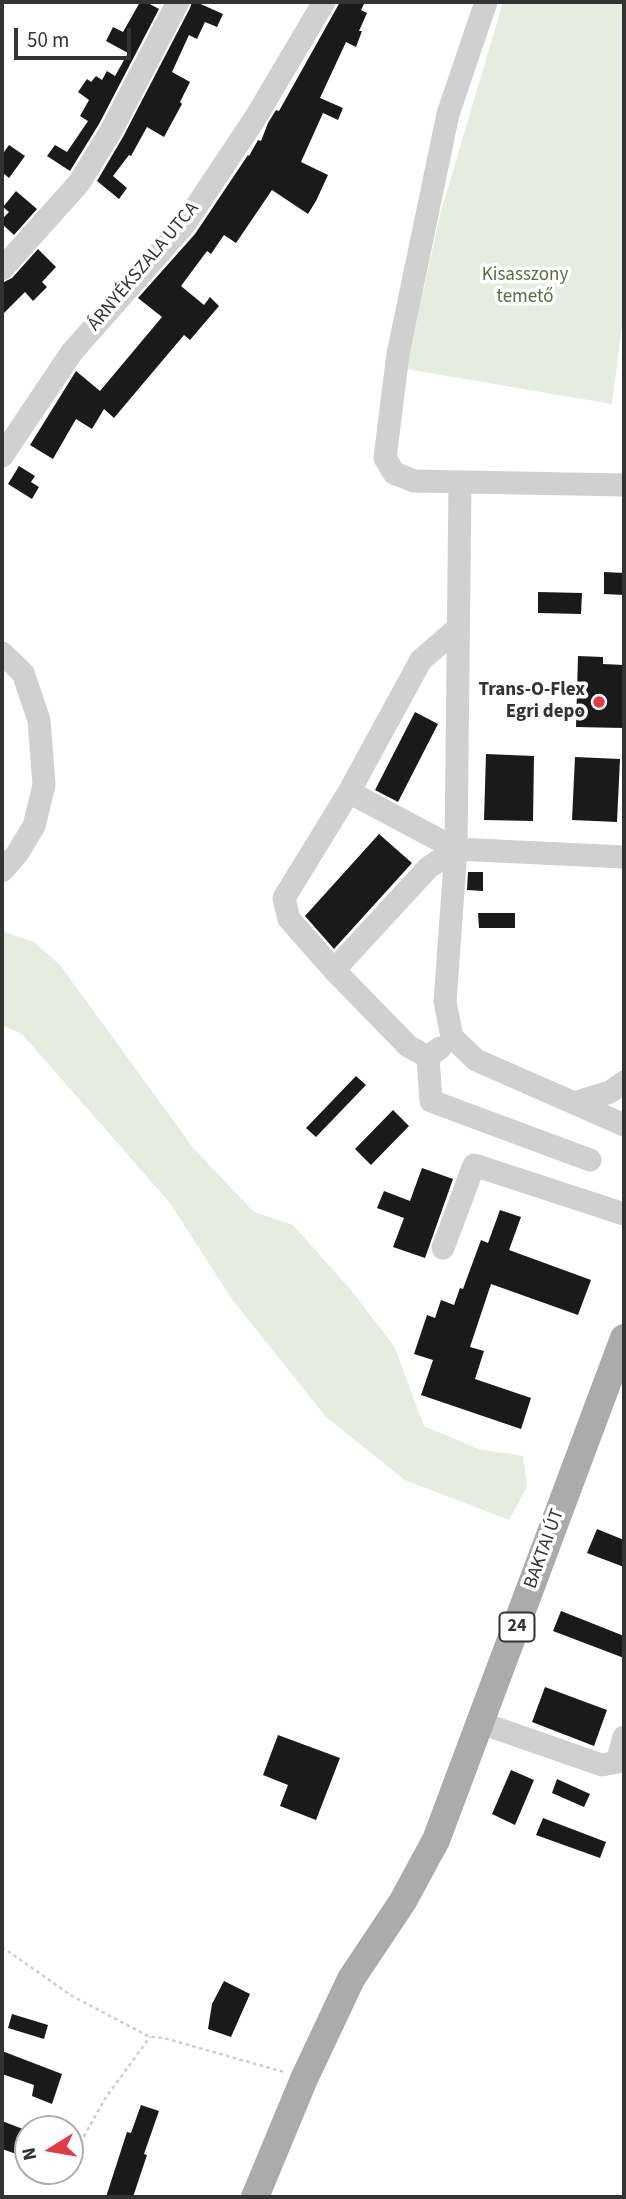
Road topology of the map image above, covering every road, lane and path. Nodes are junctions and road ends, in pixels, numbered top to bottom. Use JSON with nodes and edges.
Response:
{"nodes":[{"id":1,"x":178,"y":2,"type":"edge"},
{"id":2,"x":324,"y":2,"type":"edge"},
{"id":3,"x":486,"y":2,"type":"edge"},
{"id":4,"x":2,"y":269,"type":"edge"},
{"id":5,"x":4,"y":448,"type":"edge"},
{"id":6,"x":460,"y":482,"type":"junction"},
{"id":7,"x":624,"y":485,"type":"edge"},
{"id":8,"x":458,"y":628,"type":"junction"},
{"id":9,"x":2,"y":653,"type":"edge"},
{"id":10,"x":349,"y":792,"type":"junction"},
{"id":11,"x":456,"y":849,"type":"junction"},
{"id":12,"x":624,"y":857,"type":"edge"},
{"id":13,"x":2,"y":871,"type":"edge"},
{"id":14,"x":334,"y":970,"type":"junction"},
{"id":15,"x":452,"y":1037,"type":"junction"},
{"id":16,"x":428,"y":1057,"type":"junction"},
{"id":17,"x":624,"y":1082,"type":"edge"},
{"id":18,"x":574,"y":1103,"type":"junction"},
{"id":19,"x":624,"y":1125,"type":"edge"},
{"id":20,"x":590,"y":1160,"type":"dead end"},
{"id":21,"x":624,"y":1214,"type":"edge"},
{"id":22,"x":443,"y":1248,"type":"dead end"},
{"id":23,"x":621,"y":1356,"type":"edge"},
{"id":24,"x":481,"y":1723,"type":"junction"},
{"id":25,"x":624,"y":1737,"type":"edge"},
{"id":26,"x":2,"y":1947,"type":"edge"},
{"id":27,"x":150,"y":2037,"type":"junction"},
{"id":28,"x":304,"y":2079,"type":"junction"},
{"id":29,"x":84,"y":2136,"type":"edge"},
{"id":30,"x":256,"y":2197,"type":"edge"}],
"edges":[{"from":1,"to":4,"type":"street"},
{"from":2,"to":5,"type":"street","name":"ÁRNYÉKSZALA UTCA"},
{"from":3,"to":6,"type":"street"},
{"from":6,"to":7,"type":"street"},
{"from":6,"to":8,"type":"street"},
{"from":8,"to":10,"type":"street"},
{"from":8,"to":11,"type":"street"},
{"from":9,"to":13,"type":"street"},
{"from":10,"to":11,"type":"street"},
{"from":10,"to":14,"type":"street"},
{"from":11,"to":12,"type":"street"},
{"from":11,"to":14,"type":"street"},
{"from":11,"to":15,"type":"street"},
{"from":14,"to":16,"type":"street"},
{"from":15,"to":16,"type":"street"},
{"from":15,"to":18,"type":"street"},
{"from":16,"to":20,"type":"street"},
{"from":17,"to":18,"type":"street"},
{"from":18,"to":19,"type":"street"},
{"from":21,"to":22,"type":"street"},
{"from":23,"to":24,"type":"main road","name":"BAKTAI ÚT","number":"24"},
{"from":24,"to":25,"type":"street"},
{"from":24,"to":28,"type":"main road","name":"BAKTAI ÚT","number":"24"},
{"from":26,"to":27,"type":"path"},
{"from":27,"to":28,"type":"path"},
{"from":27,"to":29,"type":"path"},
{"from":28,"to":30,"type":"main road","number":"24"}]}
